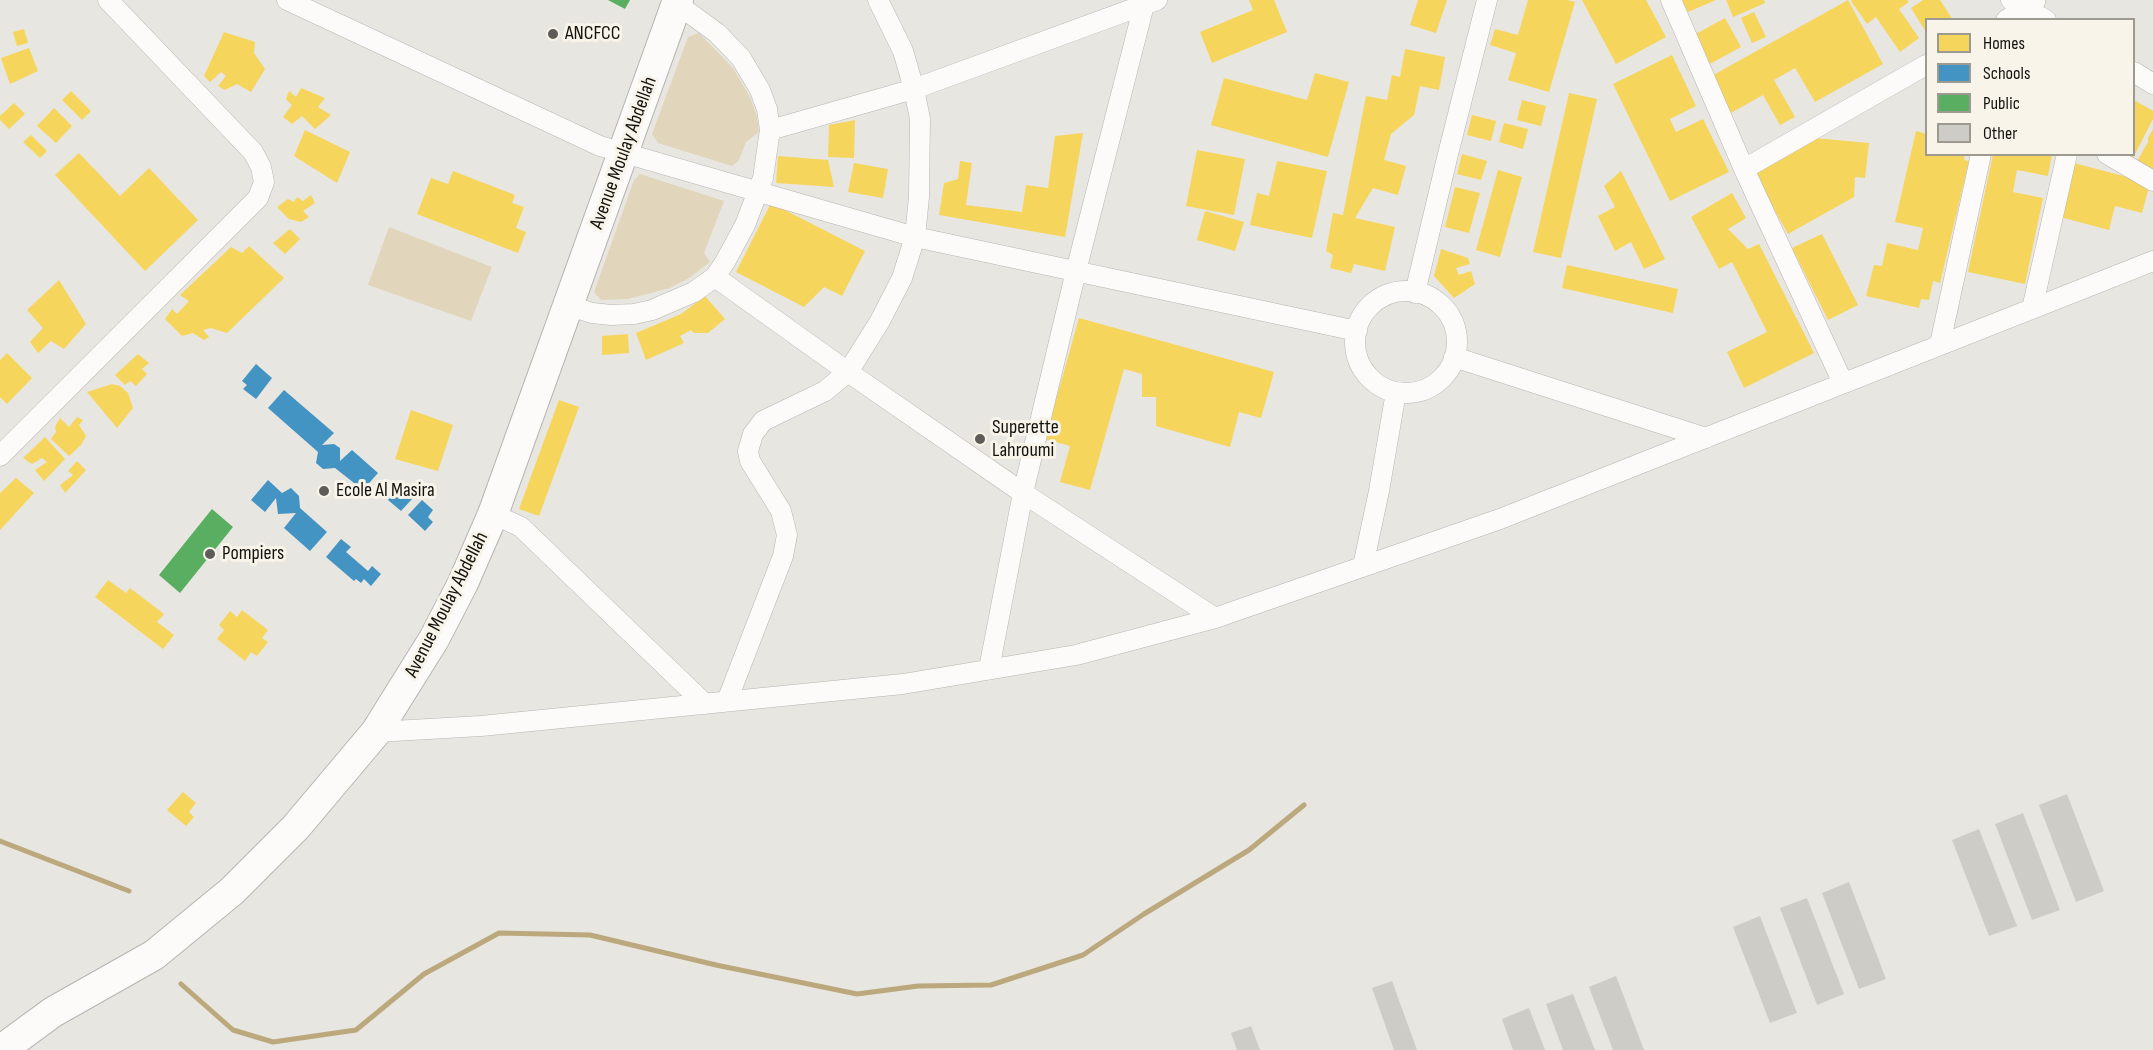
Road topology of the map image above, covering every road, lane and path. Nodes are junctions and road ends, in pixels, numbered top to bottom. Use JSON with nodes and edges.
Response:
{"nodes":[{"id":1,"x":108,"y":0,"type":"edge"},
{"id":2,"x":286,"y":0,"type":"edge"},
{"id":3,"x":878,"y":0,"type":"edge"},
{"id":4,"x":1487,"y":0,"type":"edge"},
{"id":5,"x":1671,"y":0,"type":"edge"},
{"id":6,"x":677,"y":2,"type":"edge"},
{"id":7,"x":1150,"y":2,"type":"edge"},
{"id":8,"x":2017,"y":11,"type":"edge"},
{"id":9,"x":2040,"y":18,"type":"edge"},
{"id":10,"x":1925,"y":66,"type":"edge"},
{"id":11,"x":2135,"y":73,"type":"edge"},
{"id":12,"x":2153,"y":84,"type":"edge"},
{"id":13,"x":914,"y":89,"type":"junction"},
{"id":14,"x":770,"y":130,"type":"junction"},
{"id":15,"x":624,"y":153,"type":"junction"},
{"id":16,"x":1981,"y":156,"type":"edge"},
{"id":17,"x":2067,"y":156,"type":"edge"},
{"id":18,"x":2109,"y":156,"type":"edge"},
{"id":19,"x":1744,"y":169,"type":"junction"},
{"id":20,"x":2153,"y":181,"type":"edge"},
{"id":21,"x":757,"y":191,"type":"junction"},
{"id":22,"x":915,"y":237,"type":"junction"},
{"id":23,"x":2153,"y":261,"type":"edge"},
{"id":24,"x":1076,"y":271,"type":"junction"},
{"id":25,"x":715,"y":277,"type":"junction"},
{"id":26,"x":1415,"y":292,"type":"junction"},
{"id":27,"x":567,"y":305,"type":"junction"},
{"id":28,"x":2032,"y":309,"type":"junction"},
{"id":29,"x":1357,"y":331,"type":"junction"},
{"id":30,"x":1940,"y":345,"type":"junction"},
{"id":31,"x":1454,"y":357,"type":"junction"},
{"id":32,"x":848,"y":372,"type":"junction"},
{"id":33,"x":1843,"y":383,"type":"junction"},
{"id":34,"x":1396,"y":392,"type":"junction"},
{"id":35,"x":1706,"y":438,"type":"junction"},
{"id":36,"x":0,"y":456,"type":"edge"},
{"id":37,"x":1023,"y":493,"type":"junction"},
{"id":38,"x":493,"y":514,"type":"junction"},
{"id":39,"x":1363,"y":566,"type":"junction"},
{"id":40,"x":1215,"y":618,"type":"junction"},
{"id":41,"x":989,"y":669,"type":"junction"},
{"id":42,"x":727,"y":701,"type":"junction"},
{"id":43,"x":705,"y":704,"type":"junction"},
{"id":44,"x":376,"y":732,"type":"junction"},
{"id":45,"x":53,"y":1012,"type":"junction"},
{"id":46,"x":0,"y":1027,"type":"edge"},
{"id":47,"x":1,"y":1050,"type":"edge"}],
"edges":[{"from":1,"to":36,"type":"street"},
{"from":2,"to":15,"type":"street"},
{"from":3,"to":13,"type":"street"},
{"from":4,"to":26,"type":"street"},
{"from":5,"to":19,"type":"street"},
{"from":6,"to":14,"type":"street"},
{"from":6,"to":15,"type":"main road","name":"Avenue Moulay Abdellah"},
{"from":7,"to":13,"type":"street"},
{"from":7,"to":24,"type":"street"},
{"from":8,"to":9,"type":"street"},
{"from":10,"to":19,"type":"street"},
{"from":11,"to":12,"type":"street"},
{"from":13,"to":14,"type":"street"},
{"from":13,"to":22,"type":"street"},
{"from":14,"to":21,"type":"street"},
{"from":15,"to":21,"type":"street"},
{"from":15,"to":27,"type":"main road","name":"Avenue Moulay Abdellah"},
{"from":16,"to":30,"type":"street"},
{"from":17,"to":28,"type":"street"},
{"from":18,"to":20,"type":"street"},
{"from":19,"to":33,"type":"street"},
{"from":21,"to":22,"type":"street"},
{"from":21,"to":25,"type":"street"},
{"from":22,"to":24,"type":"street"},
{"from":22,"to":32,"type":"street"},
{"from":23,"to":28,"type":"street"},
{"from":24,"to":29,"type":"street"},
{"from":24,"to":37,"type":"street"},
{"from":25,"to":27,"type":"street"},
{"from":25,"to":32,"type":"street"},
{"from":26,"to":29,"type":"street"},
{"from":26,"to":31,"type":"street"},
{"from":27,"to":38,"type":"main road","name":"Avenue Moulay Abdellah"},
{"from":28,"to":30,"type":"street"},
{"from":29,"to":34,"type":"street"},
{"from":30,"to":33,"type":"street"},
{"from":31,"to":34,"type":"street"},
{"from":31,"to":35,"type":"street"},
{"from":32,"to":37,"type":"street"},
{"from":32,"to":42,"type":"street"},
{"from":33,"to":35,"type":"street"},
{"from":34,"to":39,"type":"street"},
{"from":35,"to":39,"type":"street"},
{"from":37,"to":40,"type":"street"},
{"from":37,"to":41,"type":"street"},
{"from":38,"to":43,"type":"street"},
{"from":38,"to":44,"type":"main road","name":"Avenue Moulay Abdellah"},
{"from":39,"to":40,"type":"street"},
{"from":40,"to":41,"type":"street"},
{"from":41,"to":42,"type":"street"},
{"from":42,"to":43,"type":"street"},
{"from":43,"to":44,"type":"street"},
{"from":44,"to":45,"type":"main road","name":"Avenue Moulay Abdellah"},
{"from":45,"to":46,"type":"main road","name":"Avenue Moulay Abdellah"},
{"from":45,"to":47,"type":"main road","name":"Avenue Moulay Abdellah"}]}
